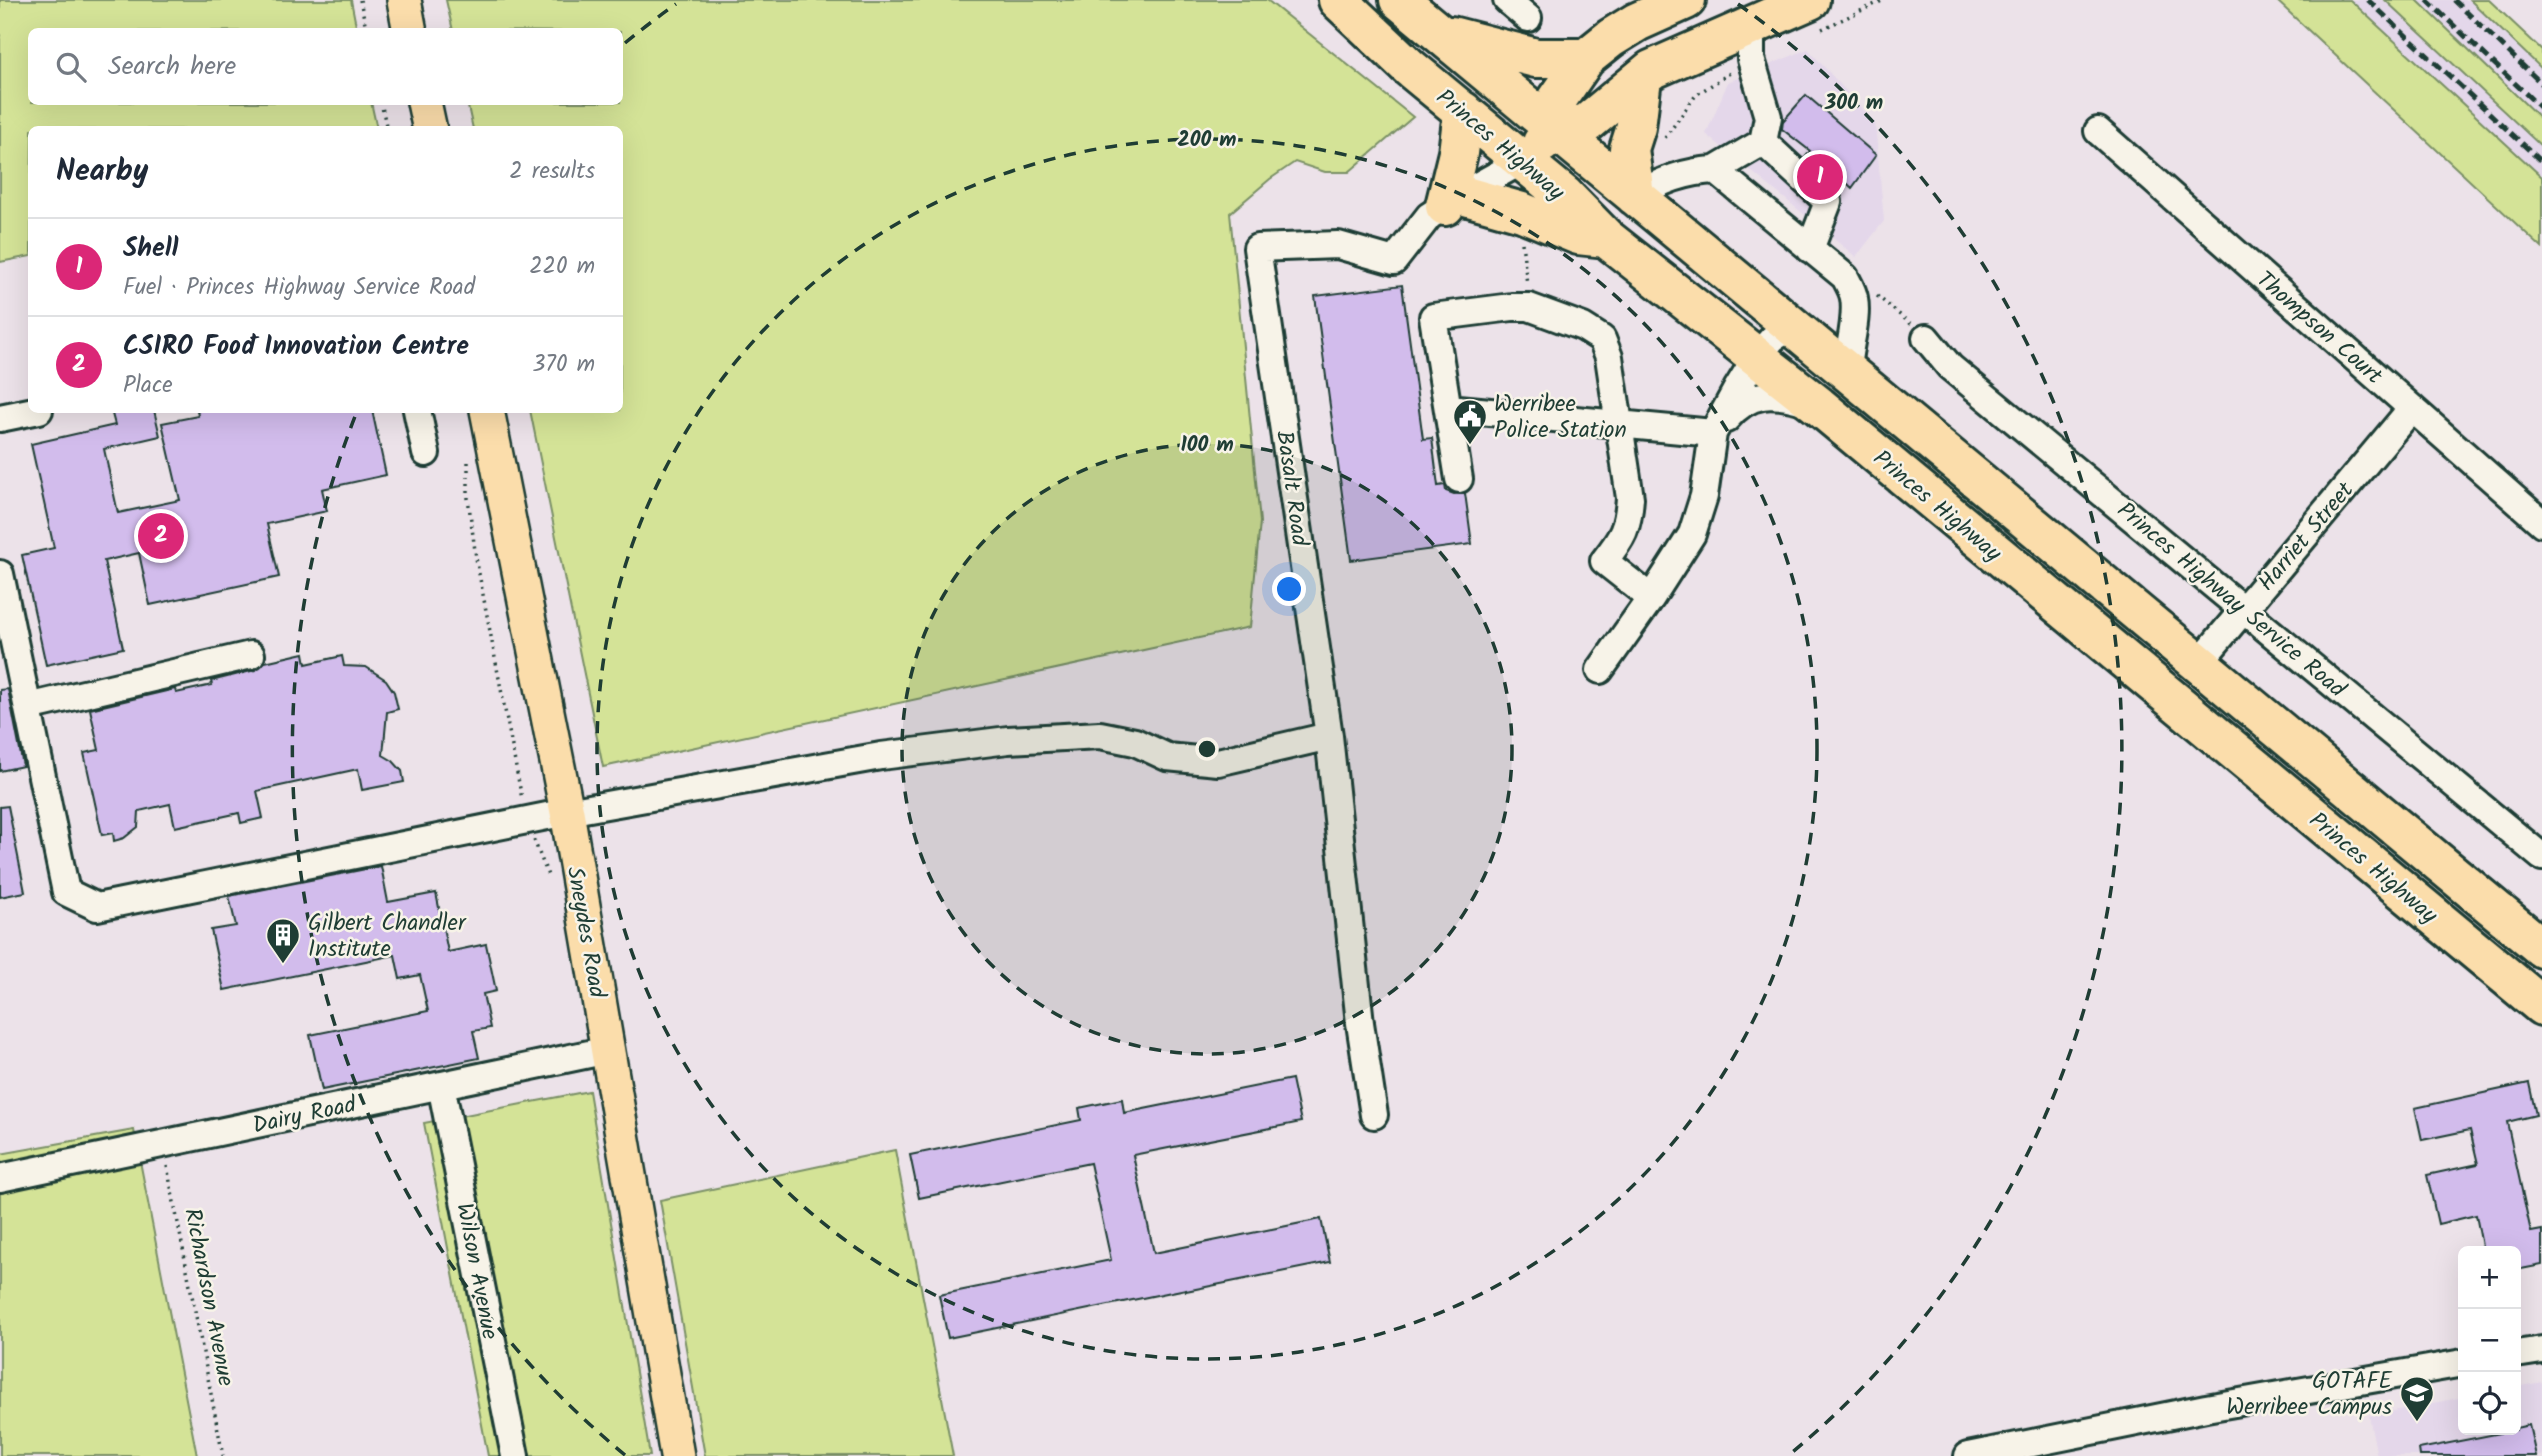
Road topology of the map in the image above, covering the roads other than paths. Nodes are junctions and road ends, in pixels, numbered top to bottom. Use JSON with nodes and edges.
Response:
{"nodes":[{"id":1,"x":404,"y":0,"type":"edge"},
{"id":2,"x":1338,"y":0,"type":"edge"},
{"id":3,"x":1399,"y":0,"type":"edge"},
{"id":4,"x":1507,"y":0,"type":"edge"},
{"id":5,"x":1686,"y":0,"type":"edge"},
{"id":6,"x":1810,"y":0,"type":"edge"},
{"id":7,"x":1528,"y":18,"type":"dead end"},
{"id":8,"x":409,"y":28,"type":"edge"},
{"id":9,"x":1438,"y":32,"type":"junction"},
{"id":10,"x":1751,"y":42,"type":"junction"},
{"id":11,"x":1586,"y":58,"type":"junction"},
{"id":12,"x":1642,"y":78,"type":"junction"},
{"id":13,"x":425,"y":105,"type":"edge"},
{"id":14,"x":1463,"y":111,"type":"junction"},
{"id":15,"x":429,"y":126,"type":"edge"},
{"id":16,"x":1556,"y":130,"type":"junction"},
{"id":17,"x":2098,"y":131,"type":"dead end"},
{"id":18,"x":1763,"y":142,"type":"junction"},
{"id":19,"x":1522,"y":161,"type":"junction"},
{"id":20,"x":1715,"y":170,"type":"junction"},
{"id":21,"x":1635,"y":196,"type":"junction"},
{"id":22,"x":1453,"y":200,"type":"junction"},
{"id":23,"x":1606,"y":238,"type":"junction"},
{"id":24,"x":1810,"y":249,"type":"junction"},
{"id":25,"x":1798,"y":330,"type":"junction"},
{"id":26,"x":1926,"y":338,"type":"road end"},
{"id":27,"x":1757,"y":356,"type":"junction"},
{"id":28,"x":1847,"y":371,"type":"junction"},
{"id":29,"x":1819,"y":406,"type":"junction"},
{"id":30,"x":1448,"y":408,"type":"junction"},
{"id":31,"x":2412,"y":408,"type":"junction"},
{"id":32,"x":28,"y":412,"type":"edge"},
{"id":33,"x":418,"y":413,"type":"edge"},
{"id":34,"x":488,"y":413,"type":"edge"},
{"id":35,"x":0,"y":418,"type":"edge"},
{"id":36,"x":1619,"y":426,"type":"junction"},
{"id":37,"x":1713,"y":433,"type":"junction"},
{"id":38,"x":426,"y":453,"type":"dead end"},
{"id":39,"x":1459,"y":479,"type":"dead end"},
{"id":40,"x":2542,"y":523,"type":"edge"},
{"id":41,"x":0,"y":575,"type":"edge"},
{"id":42,"x":1651,"y":598,"type":"junction"},
{"id":43,"x":2245,"y":609,"type":"junction"},
{"id":44,"x":251,"y":655,"type":"dead end"},
{"id":45,"x":2198,"y":664,"type":"junction"},
{"id":46,"x":1601,"y":670,"type":"dead end"},
{"id":47,"x":2169,"y":696,"type":"junction"},
{"id":48,"x":28,"y":707,"type":"junction"},
{"id":49,"x":1329,"y":736,"type":"junction"},
{"id":50,"x":567,"y":812,"type":"junction"},
{"id":51,"x":2542,"y":857,"type":"edge"},
{"id":52,"x":2542,"y":948,"type":"edge"},
{"id":53,"x":2542,"y":1006,"type":"edge"},
{"id":54,"x":608,"y":1050,"type":"junction"},
{"id":55,"x":441,"y":1085,"type":"junction"},
{"id":56,"x":1374,"y":1115,"type":"dead end"},
{"id":57,"x":0,"y":1178,"type":"edge"},
{"id":58,"x":2542,"y":1350,"type":"edge"},
{"id":59,"x":2521,"y":1353,"type":"edge"},
{"id":60,"x":2458,"y":1364,"type":"edge"},
{"id":61,"x":515,"y":1456,"type":"edge"},
{"id":62,"x":677,"y":1456,"type":"edge"},
{"id":63,"x":1968,"y":1456,"type":"edge"}],
"edges":[{"from":1,"to":8,"type":"main road"},
{"from":2,"to":14,"type":"highway","name":"Princes Highway"},
{"from":3,"to":9,"type":"highway","name":"Princes Highway"},
{"from":4,"to":7,"type":"street"},
{"from":5,"to":11,"type":"highway"},
{"from":6,"to":10,"type":"highway"},
{"from":9,"to":11,"type":"highway"},
{"from":9,"to":16,"type":"highway","name":"Princes Highway"},
{"from":10,"to":12,"type":"highway"},
{"from":10,"to":18,"type":"street"},
{"from":11,"to":16,"type":"highway"},
{"from":12,"to":16,"type":"highway"},
{"from":12,"to":21,"type":"highway"},
{"from":13,"to":15,"type":"main road"},
{"from":14,"to":19,"type":"highway","name":"Princes Highway"},
{"from":14,"to":22,"type":"highway"},
{"from":16,"to":19,"type":"highway"},
{"from":16,"to":21,"type":"highway","name":"Princes Highway"},
{"from":17,"to":31,"type":"street","name":"Thompson Court"},
{"from":18,"to":20,"type":"street"},
{"from":18,"to":24,"type":"street"},
{"from":19,"to":22,"type":"street","name":"Basalt Road"},
{"from":19,"to":23,"type":"highway","name":"Princes Highway"},
{"from":20,"to":21,"type":"street"},
{"from":20,"to":24,"type":"street"},
{"from":21,"to":25,"type":"highway","name":"Princes Highway"},
{"from":22,"to":23,"type":"highway"},
{"from":22,"to":49,"type":"street","name":"Basalt Road"},
{"from":23,"to":27,"type":"highway","name":"Princes Highway"},
{"from":24,"to":28,"type":"street"},
{"from":25,"to":27,"type":"street"},
{"from":25,"to":28,"type":"highway","name":"Princes Highway"},
{"from":26,"to":43,"type":"street","name":"Princes Highway Service Road"},
{"from":27,"to":29,"type":"highway","name":"Princes Highway"},
{"from":27,"to":37,"type":"street"},
{"from":28,"to":45,"type":"highway","name":"Princes Highway"},
{"from":29,"to":37,"type":"street"},
{"from":29,"to":47,"type":"highway","name":"Princes Highway"},
{"from":30,"to":36,"type":"street"},
{"from":30,"to":36,"type":"street"},
{"from":30,"to":39,"type":"street"},
{"from":31,"to":40,"type":"street","name":"Thompson Court"},
{"from":31,"to":43,"type":"street","name":"Harriet Street"},
{"from":32,"to":35,"type":"street"},
{"from":33,"to":38,"type":"street"},
{"from":34,"to":50,"type":"main road","name":"Sneydes Road"},
{"from":36,"to":37,"type":"street"},
{"from":36,"to":42,"type":"street"},
{"from":37,"to":42,"type":"street"},
{"from":41,"to":48,"type":"street"},
{"from":42,"to":46,"type":"street"},
{"from":43,"to":45,"type":"street","name":"Harriet Street"},
{"from":43,"to":51,"type":"street","name":"Princes Highway Service Road"},
{"from":44,"to":48,"type":"street"},
{"from":45,"to":47,"type":"highway"},
{"from":45,"to":52,"type":"highway","name":"Princes Highway"},
{"from":47,"to":53,"type":"highway","name":"Princes Highway"},
{"from":48,"to":50,"type":"street"},
{"from":49,"to":50,"type":"street"},
{"from":49,"to":56,"type":"street","name":"Basalt Road"},
{"from":50,"to":54,"type":"main road","name":"Sneydes Road"},
{"from":54,"to":55,"type":"street","name":"Dairy Road"},
{"from":54,"to":62,"type":"main road","name":"Sneydes Road"},
{"from":55,"to":57,"type":"street","name":"Dairy Road"},
{"from":55,"to":61,"type":"street","name":"Wilson Avenue"},
{"from":58,"to":59,"type":"street"},
{"from":60,"to":63,"type":"street"}]}
